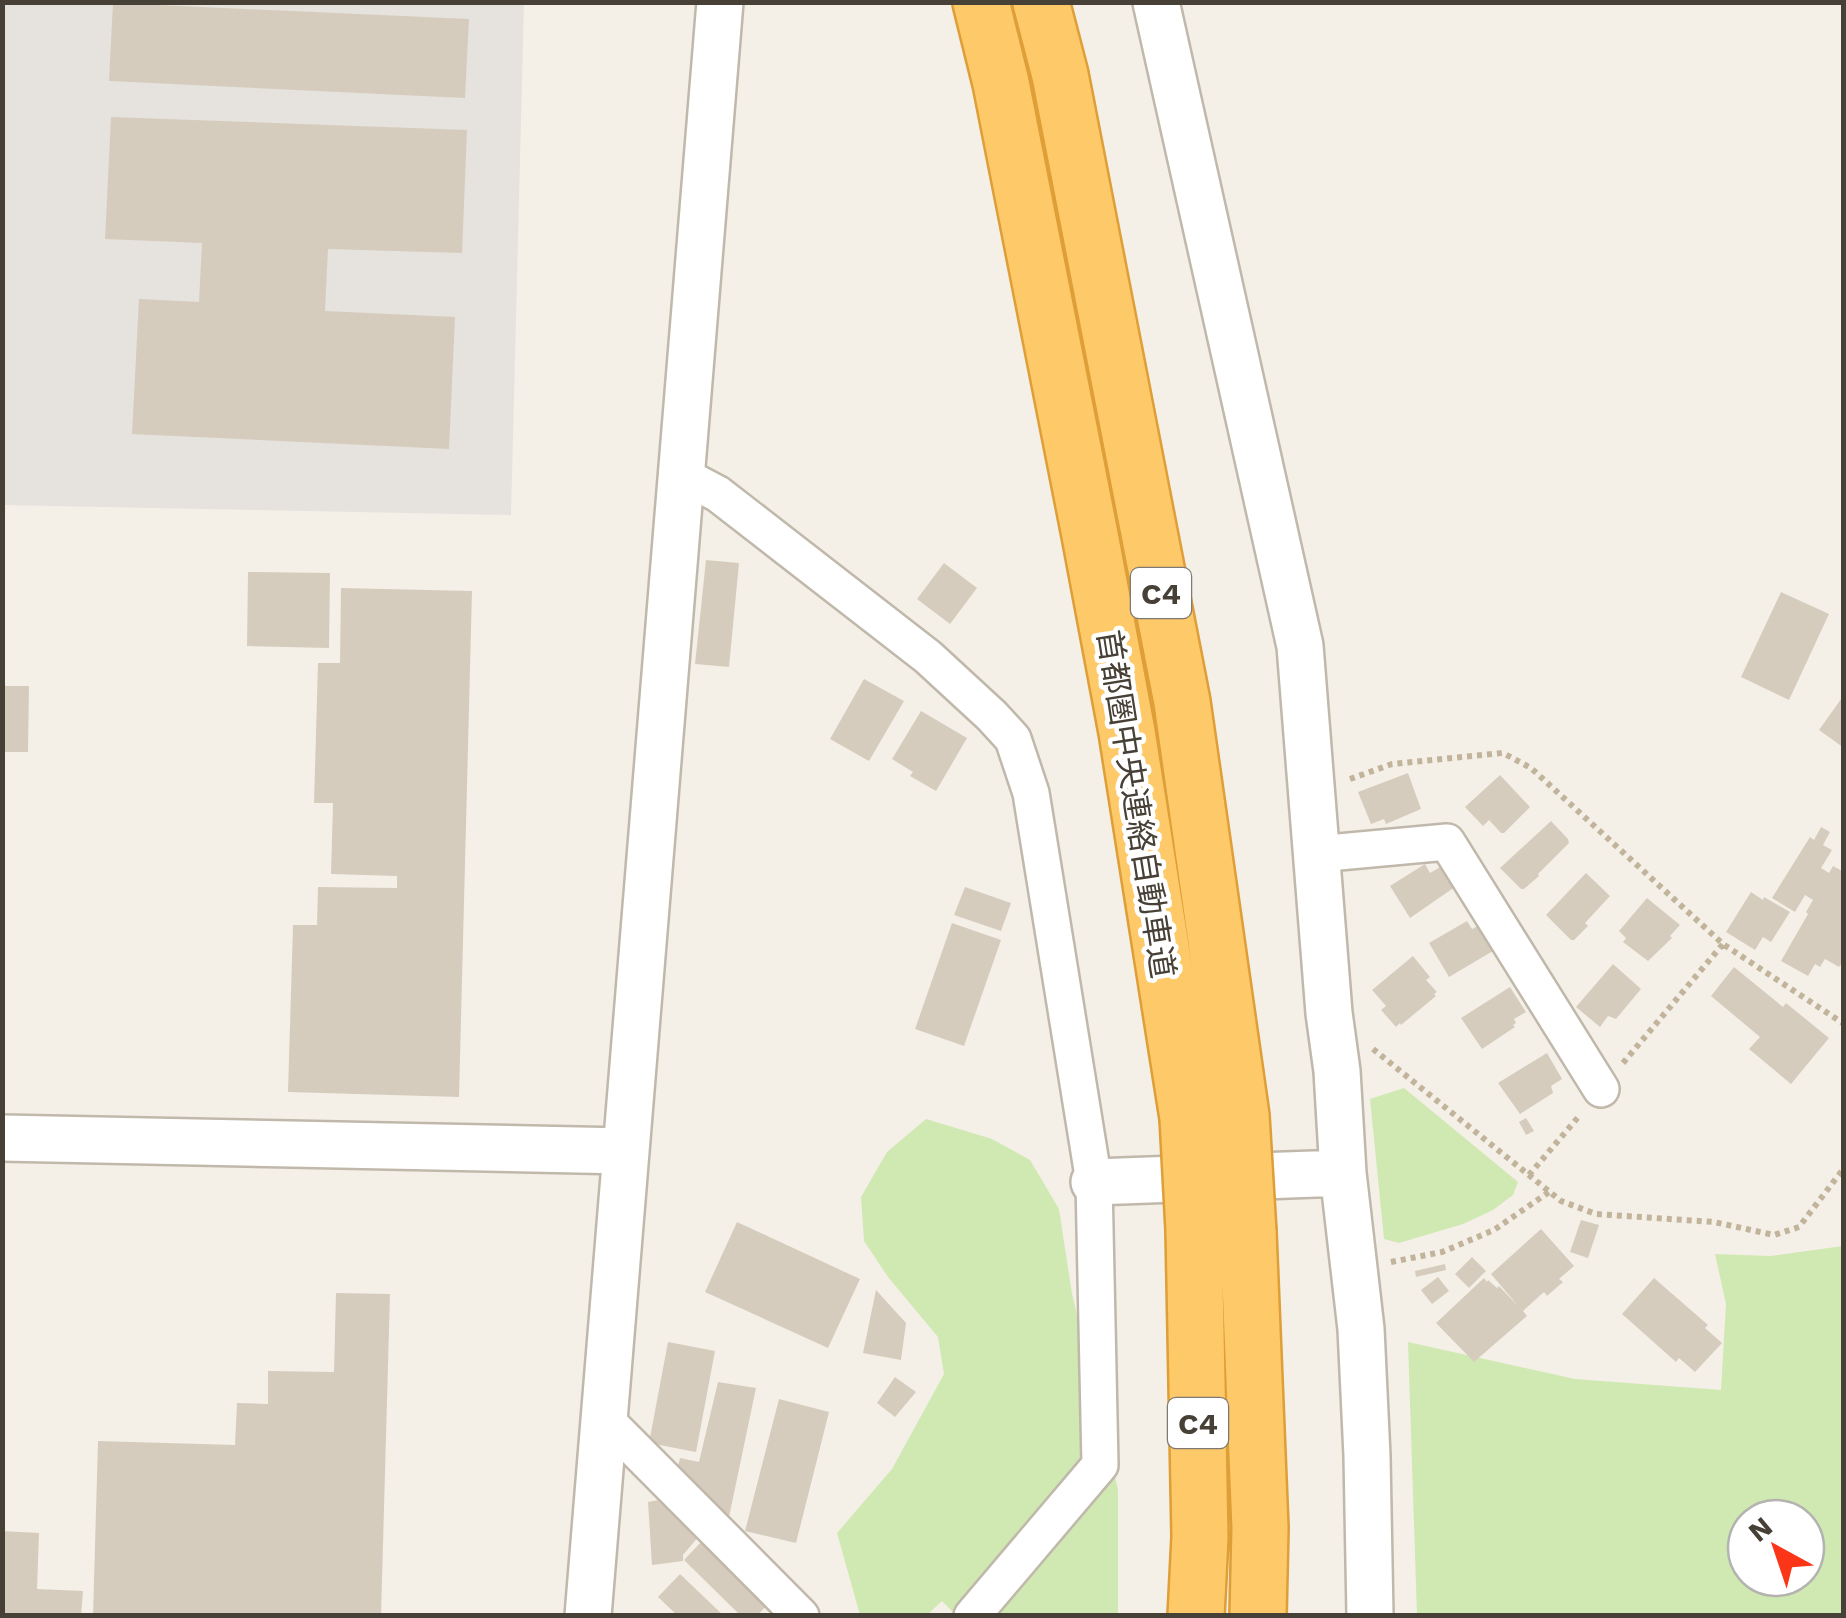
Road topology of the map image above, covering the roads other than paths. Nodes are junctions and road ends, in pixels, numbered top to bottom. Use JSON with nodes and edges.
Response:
{"nodes":[{"id":1,"x":720,"y":2,"type":"edge"},
{"id":2,"x":982,"y":2,"type":"edge"},
{"id":3,"x":1041,"y":2,"type":"edge"},
{"id":4,"x":1156,"y":2,"type":"edge"},
{"id":5,"x":680,"y":474,"type":"junction"},
{"id":6,"x":1317,"y":854,"type":"junction"},
{"id":7,"x":1601,"y":1090,"type":"dead end"},
{"id":8,"x":2,"y":1138,"type":"edge"},
{"id":9,"x":626,"y":1151,"type":"junction"},
{"id":10,"x":1343,"y":1174,"type":"junction"},
{"id":11,"x":1094,"y":1182,"type":"junction"},
{"id":12,"x":604,"y":1418,"type":"junction"},
{"id":13,"x":588,"y":1616,"type":"edge"},
{"id":14,"x":801,"y":1616,"type":"edge"},
{"id":15,"x":972,"y":1616,"type":"edge"},
{"id":16,"x":1196,"y":1616,"type":"edge"},
{"id":17,"x":1258,"y":1616,"type":"edge"},
{"id":18,"x":1370,"y":1616,"type":"edge"}],
"edges":[{"from":1,"to":5,"type":"street"},
{"from":2,"to":16,"type":"highway","name":"首都圏中央連絡自動車道","number":"C4","bridge":true},
{"from":3,"to":17,"type":"highway","name":"首都圏中央連絡自動車道","number":"C4","bridge":true},
{"from":4,"to":6,"type":"street"},
{"from":5,"to":9,"type":"street"},
{"from":5,"to":11,"type":"street"},
{"from":6,"to":7,"type":"street"},
{"from":6,"to":10,"type":"street"},
{"from":8,"to":9,"type":"street"},
{"from":9,"to":12,"type":"street"},
{"from":10,"to":11,"type":"street"},
{"from":10,"to":18,"type":"street"},
{"from":11,"to":15,"type":"street"},
{"from":12,"to":13,"type":"street"},
{"from":12,"to":14,"type":"street"}]}
